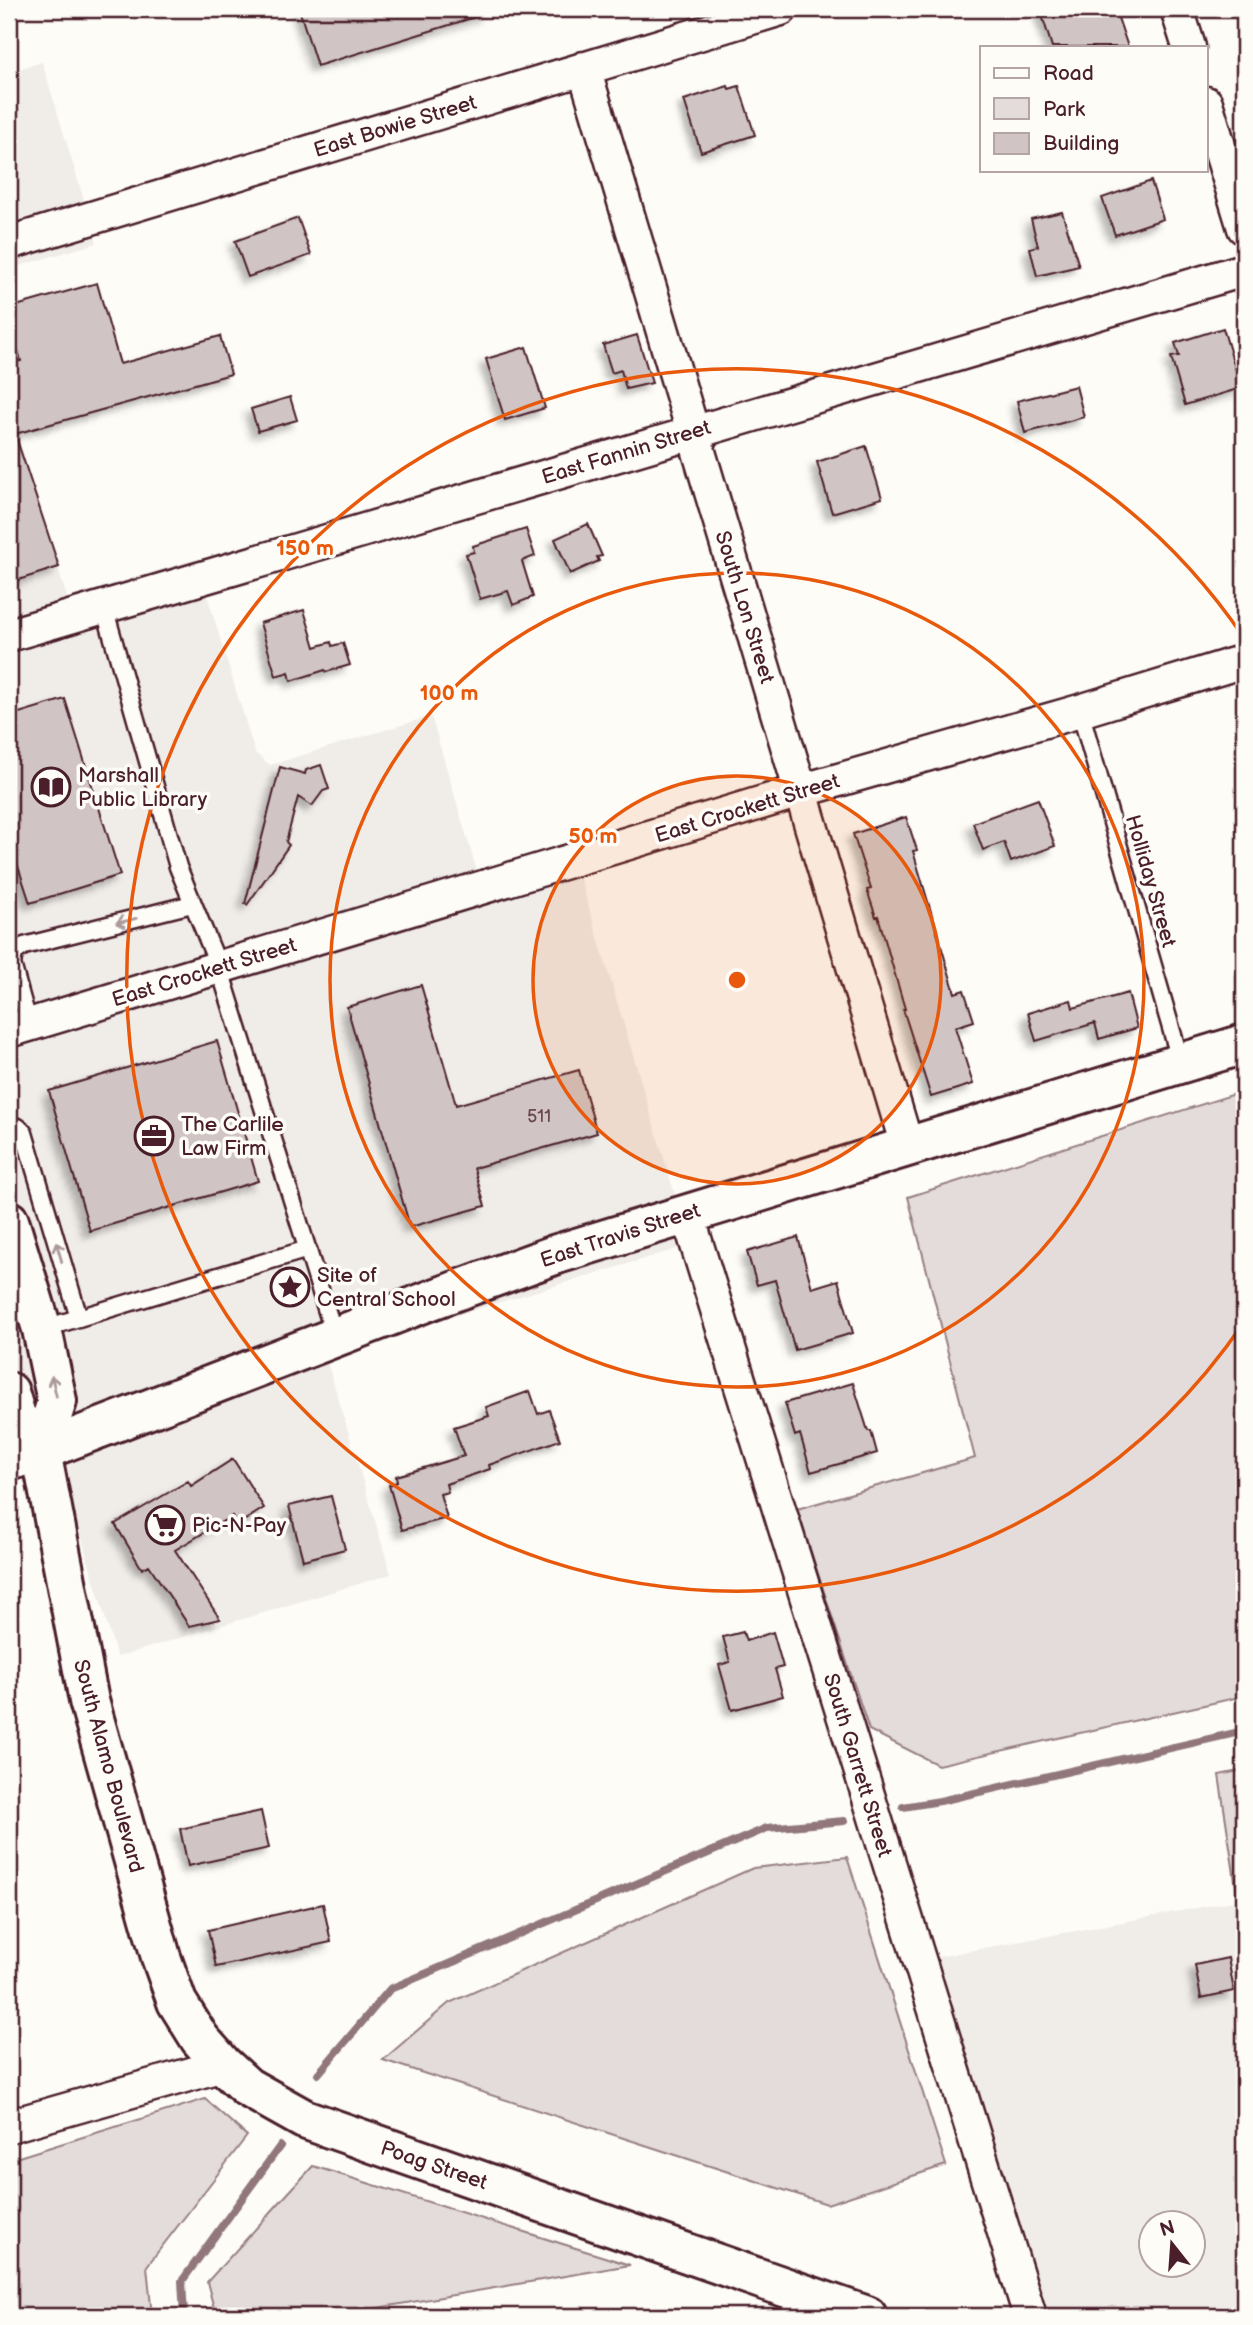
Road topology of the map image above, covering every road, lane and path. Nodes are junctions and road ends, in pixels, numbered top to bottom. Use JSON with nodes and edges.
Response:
{"nodes":[{"id":1,"x":781,"y":9,"type":"edge"},
{"id":2,"x":1177,"y":9,"type":"edge"},
{"id":3,"x":1189,"y":46,"type":"edge"},
{"id":4,"x":583,"y":68,"type":"junction"},
{"id":5,"x":1208,"y":110,"type":"edge"},
{"id":6,"x":1244,"y":228,"type":"edge"},
{"id":7,"x":9,"y":243,"type":"edge"},
{"id":8,"x":1244,"y":270,"type":"edge"},
{"id":9,"x":693,"y":432,"type":"junction"},
{"id":10,"x":104,"y":607,"type":"junction"},
{"id":11,"x":9,"y":635,"type":"edge"},
{"id":12,"x":1244,"y":661,"type":"edge"},
{"id":13,"x":1080,"y":711,"type":"junction"},
{"id":14,"x":800,"y":791,"type":"junction"},
{"id":15,"x":192,"y":904,"type":"junction"},
{"id":16,"x":219,"y":967,"type":"junction"},
{"id":17,"x":19,"y":1028,"type":"edge"},
{"id":18,"x":1244,"y":1044,"type":"edge"},
{"id":19,"x":1181,"y":1063,"type":"junction"},
{"id":20,"x":9,"y":1125,"type":"edge"},
{"id":21,"x":907,"y":1146,"type":"junction"},
{"id":22,"x":687,"y":1213,"type":"junction"},
{"id":23,"x":9,"y":1222,"type":"edge"},
{"id":24,"x":308,"y":1249,"type":"junction"},
{"id":25,"x":79,"y":1318,"type":"junction"},
{"id":26,"x":42,"y":1329,"type":"junction"},
{"id":27,"x":335,"y":1337,"type":"junction"},
{"id":28,"x":9,"y":1392,"type":"edge"},
{"id":29,"x":25,"y":1456,"type":"edge"},
{"id":30,"x":223,"y":2065,"type":"junction"},
{"id":31,"x":9,"y":2126,"type":"edge"},
{"id":32,"x":867,"y":2316,"type":"edge"},
{"id":33,"x":1031,"y":2316,"type":"edge"}],
"edges":[{"from":1,"to":4,"type":"street","name":"East Bowie Street"},
{"from":2,"to":3,"type":"street"},
{"from":4,"to":7,"type":"street","name":"East Bowie Street"},
{"from":4,"to":9,"type":"street","name":"South Lon Street"},
{"from":5,"to":6,"type":"street"},
{"from":8,"to":9,"type":"street","name":"East Fannin Street"},
{"from":9,"to":10,"type":"street","name":"East Fannin Street"},
{"from":9,"to":14,"type":"street","name":"South Lon Street"},
{"from":10,"to":11,"type":"street","name":"East Fannin Street"},
{"from":10,"to":15,"type":"lane"},
{"from":12,"to":13,"type":"street","name":"East Crockett Street"},
{"from":13,"to":14,"type":"street","name":"East Crockett Street"},
{"from":13,"to":19,"type":"lane","name":"Holliday Street"},
{"from":14,"to":16,"type":"street","name":"East Crockett Street"},
{"from":14,"to":21,"type":"street","name":"South Lon Street"},
{"from":15,"to":16,"type":"lane"},
{"from":15,"to":17,"type":"lane","one_way":true},
{"from":16,"to":17,"type":"street","name":"East Crockett Street"},
{"from":16,"to":24,"type":"lane"},
{"from":18,"to":19,"type":"street","name":"East Travis Street"},
{"from":19,"to":21,"type":"street","name":"East Travis Street"},
{"from":25,"to":20,"type":"lane","one_way":true},
{"from":21,"to":22,"type":"street","name":"East Travis Street"},
{"from":22,"to":27,"type":"street","name":"East Travis Street"},
{"from":22,"to":33,"type":"street","name":"South Garrett Street"},
{"from":23,"to":26,"type":"street","name":"South Alamo Boulevard"},
{"from":24,"to":25,"type":"lane"},
{"from":24,"to":27,"type":"lane"},
{"from":25,"to":26,"type":"lane"},
{"from":29,"to":26,"type":"street","name":"South Alamo Boulevard","one_way":true},
{"from":27,"to":29,"type":"street","name":"East Travis Street"},
{"from":28,"to":29,"type":"street","name":"South Alamo Boulevard"},
{"from":29,"to":30,"type":"street","name":"South Alamo Boulevard"},
{"from":30,"to":31,"type":"street"},
{"from":30,"to":32,"type":"street","name":"Poag Street"}]}
